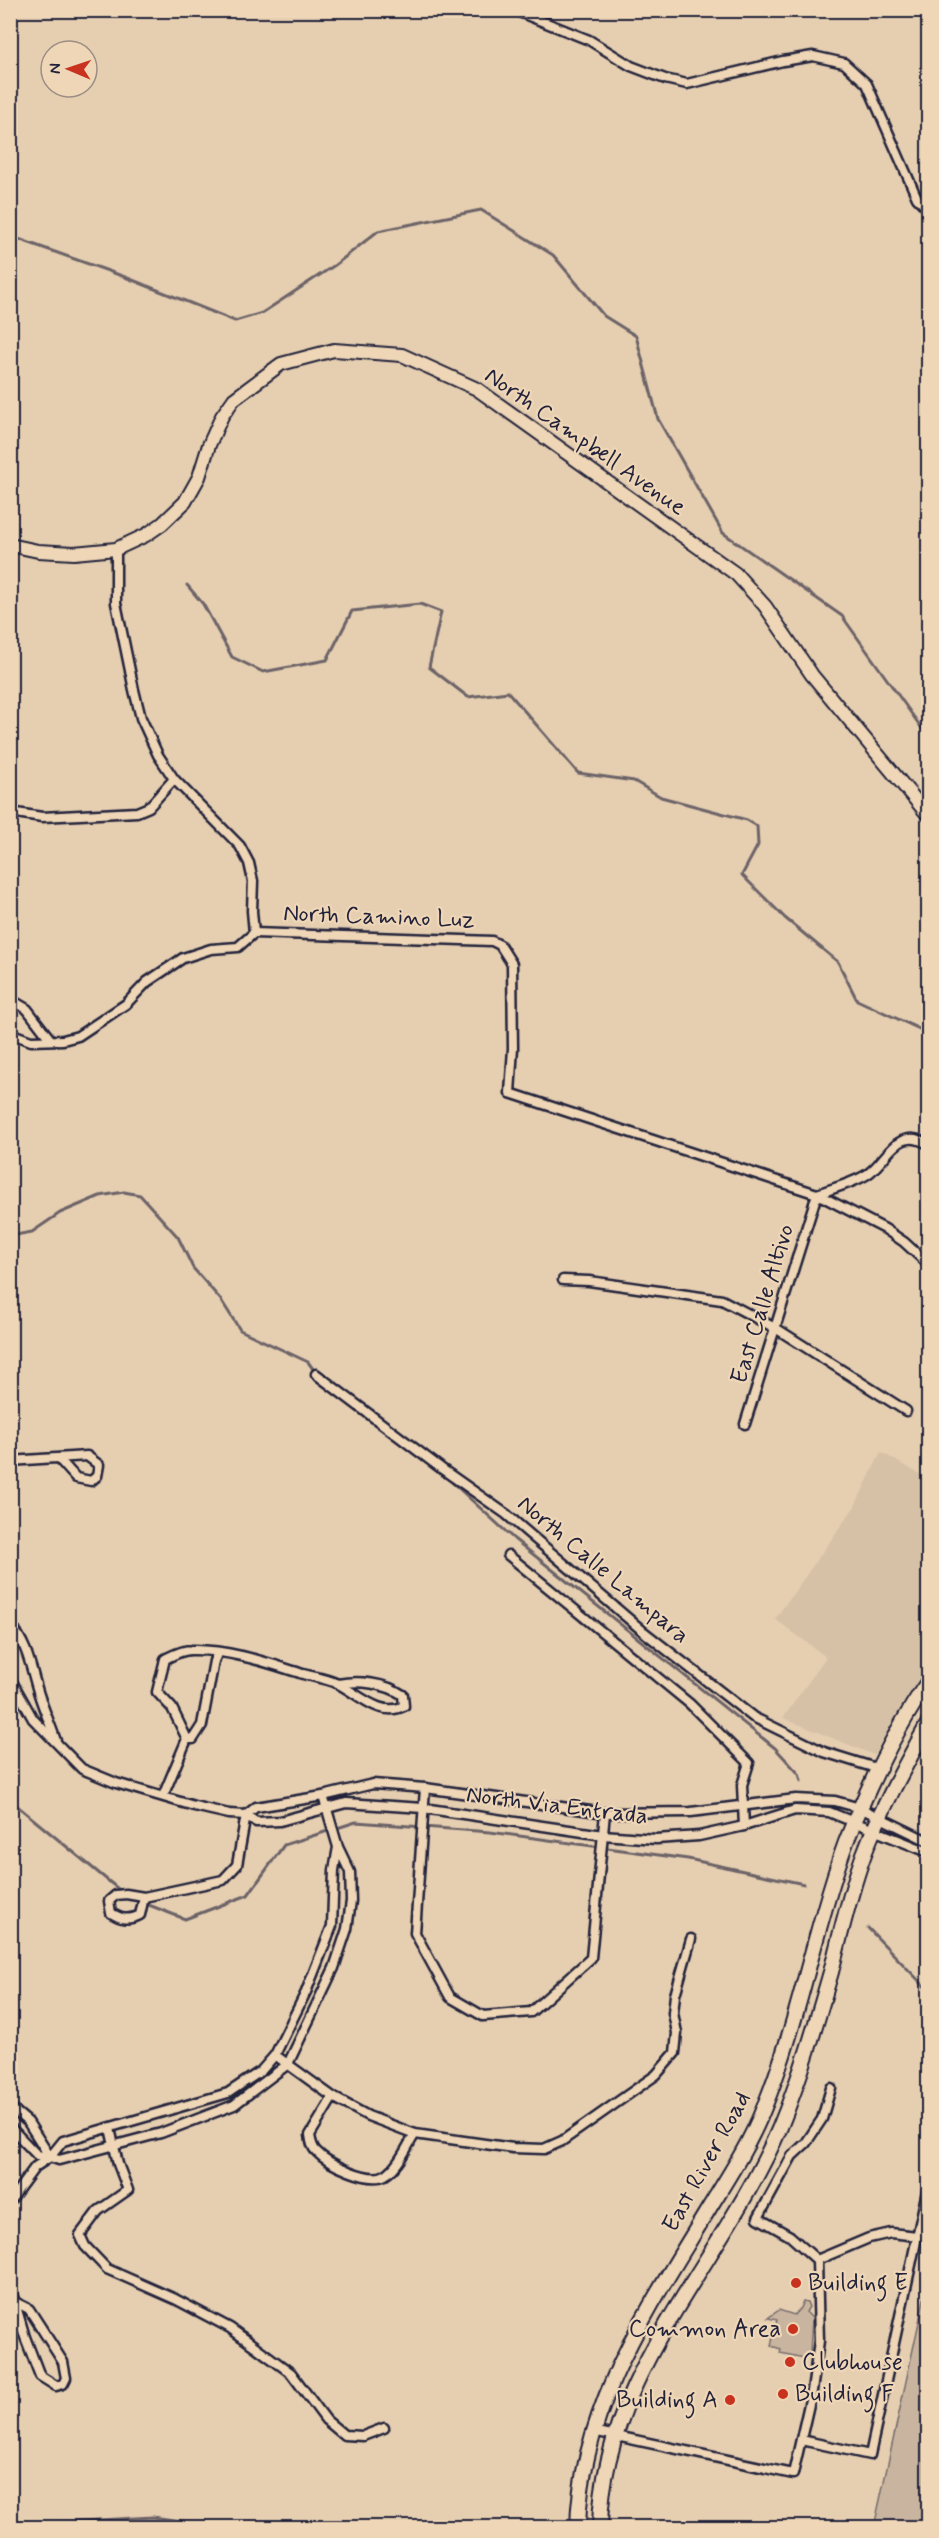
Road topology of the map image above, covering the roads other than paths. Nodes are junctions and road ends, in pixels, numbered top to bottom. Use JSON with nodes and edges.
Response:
{"nodes":[{"id":1,"x":514,"y":10,"type":"edge"},
{"id":2,"x":928,"y":209,"type":"edge"},
{"id":3,"x":10,"y":545,"type":"edge"},
{"id":4,"x":116,"y":549,"type":"junction"},
{"id":5,"x":174,"y":779,"type":"junction"},
{"id":6,"x":10,"y":812,"type":"edge"},
{"id":7,"x":928,"y":815,"type":"edge"},
{"id":8,"x":254,"y":933,"type":"junction"},
{"id":9,"x":10,"y":999,"type":"edge"},
{"id":10,"x":10,"y":1033,"type":"edge"},
{"id":11,"x":50,"y":1039,"type":"junction"},
{"id":12,"x":928,"y":1144,"type":"edge"},
{"id":13,"x":817,"y":1194,"type":"junction"},
{"id":14,"x":928,"y":1264,"type":"edge"},
{"id":15,"x":563,"y":1280,"type":"dead end"},
{"id":16,"x":777,"y":1329,"type":"junction"},
{"id":17,"x":316,"y":1374,"type":"dead end"},
{"id":18,"x":906,"y":1411,"type":"dead end"},
{"id":19,"x":745,"y":1424,"type":"dead end"},
{"id":20,"x":59,"y":1459,"type":"dead end"},
{"id":21,"x":10,"y":1461,"type":"edge"},
{"id":22,"x":508,"y":1555,"type":"dead end"},
{"id":23,"x":10,"y":1624,"type":"edge"},
{"id":24,"x":218,"y":1652,"type":"junction"},
{"id":25,"x":10,"y":1678,"type":"edge"},
{"id":26,"x":928,"y":1682,"type":"edge"},
{"id":27,"x":338,"y":1684,"type":"junction"},
{"id":28,"x":928,"y":1724,"type":"edge"},
{"id":29,"x":186,"y":1739,"type":"junction"},
{"id":30,"x":58,"y":1747,"type":"junction"},
{"id":31,"x":879,"y":1769,"type":"junction"},
{"id":32,"x":425,"y":1788,"type":"junction"},
{"id":33,"x":163,"y":1796,"type":"junction"},
{"id":34,"x":323,"y":1796,"type":"junction"},
{"id":35,"x":741,"y":1806,"type":"junction"},
{"id":36,"x":423,"y":1808,"type":"junction"},
{"id":37,"x":860,"y":1808,"type":"junction"},
{"id":38,"x":325,"y":1809,"type":"junction"},
{"id":39,"x":605,"y":1813,"type":"junction"},
{"id":40,"x":246,"y":1815,"type":"junction"},
{"id":41,"x":880,"y":1816,"type":"junction"},
{"id":42,"x":854,"y":1822,"type":"junction"},
{"id":43,"x":744,"y":1826,"type":"junction"},
{"id":44,"x":874,"y":1830,"type":"junction"},
{"id":45,"x":603,"y":1835,"type":"junction"},
{"id":46,"x":928,"y":1841,"type":"edge"},
{"id":47,"x":338,"y":1847,"type":"junction"},
{"id":48,"x":928,"y":1852,"type":"edge"},
{"id":49,"x":144,"y":1897,"type":"dead end"},
{"id":50,"x":330,"y":1931,"type":"junction"},
{"id":51,"x":345,"y":1936,"type":"junction"},
{"id":52,"x":691,"y":1939,"type":"dead end"},
{"id":53,"x":275,"y":2055,"type":"junction"},
{"id":54,"x":288,"y":2064,"type":"junction"},
{"id":55,"x":831,"y":2088,"type":"dead end"},
{"id":56,"x":333,"y":2097,"type":"junction"},
{"id":57,"x":10,"y":2107,"type":"edge"},
{"id":58,"x":10,"y":2127,"type":"edge"},
{"id":59,"x":110,"y":2128,"type":"junction"},
{"id":60,"x":415,"y":2134,"type":"junction"},
{"id":61,"x":116,"y":2146,"type":"junction"},
{"id":62,"x":50,"y":2157,"type":"junction"},
{"id":63,"x":928,"y":2186,"type":"edge"},
{"id":64,"x":10,"y":2201,"type":"edge"},
{"id":65,"x":917,"y":2236,"type":"junction"},
{"id":66,"x":817,"y":2260,"type":"junction"},
{"id":67,"x":10,"y":2286,"type":"edge"},
{"id":68,"x":17,"y":2303,"type":"junction"},
{"id":69,"x":384,"y":2428,"type":"dead end"},
{"id":70,"x":592,"y":2431,"type":"junction"},
{"id":71,"x":614,"y":2434,"type":"junction"},
{"id":72,"x":801,"y":2440,"type":"junction"},
{"id":73,"x":578,"y":2528,"type":"edge"},
{"id":74,"x":600,"y":2528,"type":"edge"}],
"edges":[{"from":1,"to":2,"type":"street"},
{"from":3,"to":4,"type":"main road","name":"North Campbell Avenue"},
{"from":4,"to":5,"type":"street","name":"North Camino Luz"},
{"from":4,"to":7,"type":"main road","name":"North Campbell Avenue"},
{"from":5,"to":6,"type":"street"},
{"from":5,"to":8,"type":"street","name":"North Camino Luz"},
{"from":8,"to":11,"type":"street"},
{"from":8,"to":13,"type":"street","name":"North Camino Luz"},
{"from":9,"to":11,"type":"street"},
{"from":10,"to":11,"type":"street"},
{"from":12,"to":13,"type":"street"},
{"from":13,"to":14,"type":"street","name":"North Camino Luz"},
{"from":13,"to":16,"type":"street","name":"East Calle Altivo"},
{"from":15,"to":16,"type":"street"},
{"from":16,"to":18,"type":"street"},
{"from":16,"to":19,"type":"street","name":"East Calle Altivo"},
{"from":17,"to":31,"type":"street","name":"North Calle Lampara"},
{"from":20,"to":21,"type":"street"},
{"from":22,"to":35,"type":"street","name":"North Calle Lampara"},
{"from":23,"to":30,"type":"street","name":"North Via Entrada"},
{"from":24,"to":27,"type":"street"},
{"from":24,"to":29,"type":"street"},
{"from":24,"to":29,"type":"street"},
{"from":25,"to":30,"type":"street","name":"North Via Entrada"},
{"from":26,"to":31,"type":"main road","name":"East River Road"},
{"from":27,"to":27,"type":"street"},
{"from":28,"to":41,"type":"main road","name":"East River Road"},
{"from":29,"to":33,"type":"street"},
{"from":30,"to":33,"type":"street","name":"North Via Entrada"},
{"from":31,"to":37,"type":"main road","name":"East River Road"},
{"from":32,"to":34,"type":"street","name":"North Via Entrada"},
{"from":32,"to":36,"type":"street"},
{"from":32,"to":39,"type":"street","name":"North Via Entrada"},
{"from":33,"to":40,"type":"street","name":"North Via Entrada"},
{"from":34,"to":38,"type":"street"},
{"from":34,"to":40,"type":"street","name":"North Via Entrada"},
{"from":35,"to":37,"type":"street","name":"North Via Entrada"},
{"from":35,"to":39,"type":"street","name":"North Via Entrada"},
{"from":35,"to":43,"type":"street","name":"North Calle Lampara"},
{"from":36,"to":38,"type":"street","name":"North Via Entrada"},
{"from":36,"to":45,"type":"street","name":"North Via Entrada"},
{"from":36,"to":45,"type":"street"},
{"from":37,"to":41,"type":"street","name":"North Via Entrada"},
{"from":37,"to":42,"type":"main road","name":"East River Road"},
{"from":38,"to":40,"type":"street","name":"North Via Entrada"},
{"from":38,"to":47,"type":"street"},
{"from":39,"to":45,"type":"street"},
{"from":40,"to":49,"type":"street"},
{"from":41,"to":44,"type":"main road","name":"East River Road"},
{"from":41,"to":46,"type":"street","name":"North Via Entrada"},
{"from":42,"to":43,"type":"street","name":"North Via Entrada"},
{"from":42,"to":44,"type":"street","name":"North Via Entrada"},
{"from":42,"to":70,"type":"main road","name":"East River Road"},
{"from":43,"to":45,"type":"street","name":"North Via Entrada"},
{"from":44,"to":48,"type":"street","name":"North Via Entrada"},
{"from":44,"to":71,"type":"main road","name":"East River Road"},
{"from":47,"to":50,"type":"street"},
{"from":47,"to":51,"type":"street"},
{"from":50,"to":51,"type":"street"},
{"from":50,"to":53,"type":"street"},
{"from":51,"to":54,"type":"street"},
{"from":52,"to":60,"type":"street"},
{"from":53,"to":54,"type":"street"},
{"from":53,"to":59,"type":"street"},
{"from":54,"to":56,"type":"street"},
{"from":54,"to":61,"type":"street"},
{"from":55,"to":66,"type":"street"},
{"from":56,"to":60,"type":"street"},
{"from":56,"to":60,"type":"street"},
{"from":57,"to":62,"type":"street"},
{"from":58,"to":62,"type":"street"},
{"from":59,"to":61,"type":"street"},
{"from":59,"to":62,"type":"street"},
{"from":61,"to":62,"type":"street"},
{"from":61,"to":69,"type":"street"},
{"from":62,"to":64,"type":"street"},
{"from":63,"to":65,"type":"street"},
{"from":65,"to":66,"type":"street"},
{"from":65,"to":72,"type":"street"},
{"from":66,"to":72,"type":"street"},
{"from":67,"to":68,"type":"street"},
{"from":68,"to":68,"type":"street"},
{"from":70,"to":71,"type":"street"},
{"from":70,"to":73,"type":"main road","name":"East River Road"},
{"from":71,"to":72,"type":"street"},
{"from":71,"to":74,"type":"main road","name":"East River Road"}]}
